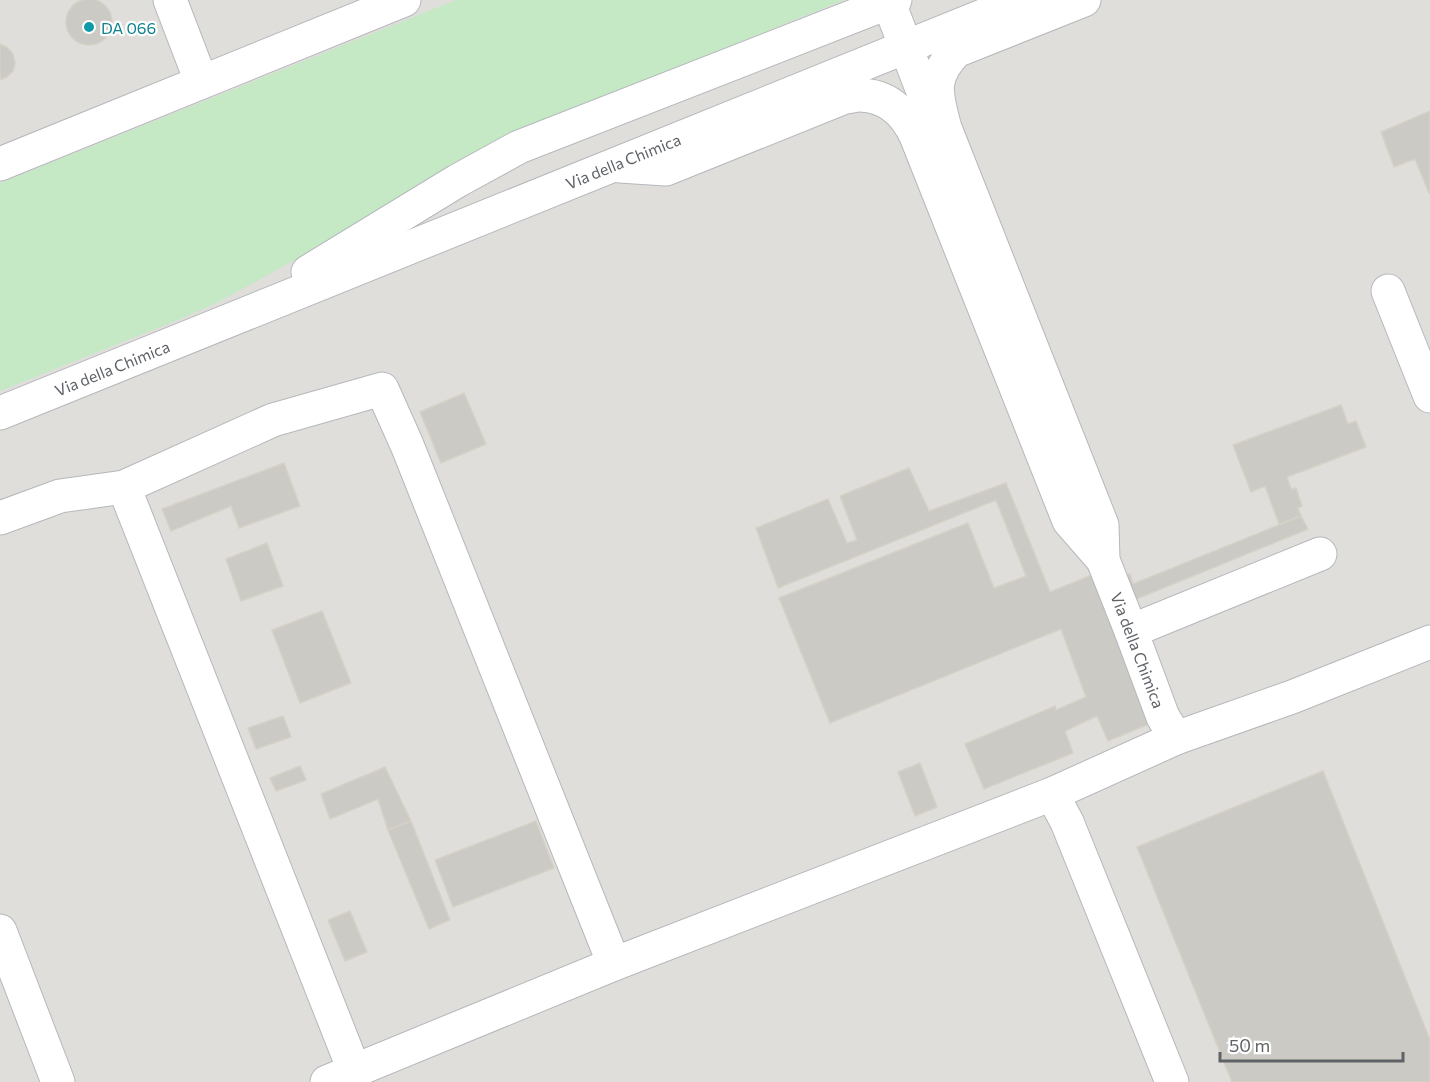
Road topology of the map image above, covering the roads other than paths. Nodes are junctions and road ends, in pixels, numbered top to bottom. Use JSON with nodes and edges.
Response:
{"nodes":[{"id":1,"x":170,"y":0,"type":"edge"},
{"id":2,"x":404,"y":0,"type":"edge"},
{"id":3,"x":1022,"y":0,"type":"edge"},
{"id":4,"x":1084,"y":0,"type":"edge"},
{"id":5,"x":886,"y":4,"type":"edge"},
{"id":6,"x":898,"y":50,"type":"junction"},
{"id":7,"x":201,"y":81,"type":"junction"},
{"id":8,"x":930,"y":132,"type":"junction"},
{"id":9,"x":0,"y":164,"type":"edge"},
{"id":10,"x":612,"y":165,"type":"junction"},
{"id":11,"x":1388,"y":291,"type":"dead end"},
{"id":12,"x":224,"y":322,"type":"junction"},
{"id":13,"x":1430,"y":396,"type":"edge"},
{"id":14,"x":0,"y":413,"type":"edge"},
{"id":15,"x":124,"y":487,"type":"junction"},
{"id":16,"x":0,"y":518,"type":"edge"},
{"id":17,"x":1320,"y":554,"type":"dead end"},
{"id":18,"x":1131,"y":631,"type":"junction"},
{"id":19,"x":1430,"y":642,"type":"edge"},
{"id":20,"x":1176,"y":738,"type":"junction"},
{"id":21,"x":1052,"y":794,"type":"junction"},
{"id":22,"x":0,"y":931,"type":"edge"},
{"id":23,"x":614,"y":964,"type":"junction"},
{"id":24,"x":341,"y":1076,"type":"edge"},
{"id":25,"x":58,"y":1082,"type":"edge"},
{"id":26,"x":1172,"y":1082,"type":"edge"}],
"edges":[{"from":1,"to":7,"type":"lane"},
{"from":2,"to":7,"type":"lane"},
{"from":3,"to":6,"type":"lane","name":"Via della Chimica"},
{"from":4,"to":8,"type":"lane"},
{"from":5,"to":6,"type":"lane"},
{"from":5,"to":12,"type":"lane","name":"Via della Chimica"},
{"from":6,"to":8,"type":"lane"},
{"from":6,"to":10,"type":"lane","name":"Via della Chimica"},
{"from":7,"to":9,"type":"lane"},
{"from":8,"to":10,"type":"lane"},
{"from":8,"to":18,"type":"lane","name":"Via della Chimica"},
{"from":10,"to":12,"type":"lane","name":"Via della Chimica"},
{"from":11,"to":13,"type":"lane"},
{"from":12,"to":14,"type":"lane","name":"Via della Chimica"},
{"from":15,"to":16,"type":"lane"},
{"from":15,"to":23,"type":"lane"},
{"from":15,"to":24,"type":"lane"},
{"from":17,"to":18,"type":"lane"},
{"from":18,"to":20,"type":"lane","name":"Via della Chimica"},
{"from":19,"to":20,"type":"lane"},
{"from":20,"to":21,"type":"lane"},
{"from":21,"to":23,"type":"lane"},
{"from":21,"to":26,"type":"lane"},
{"from":22,"to":25,"type":"lane"},
{"from":23,"to":24,"type":"lane"}]}
